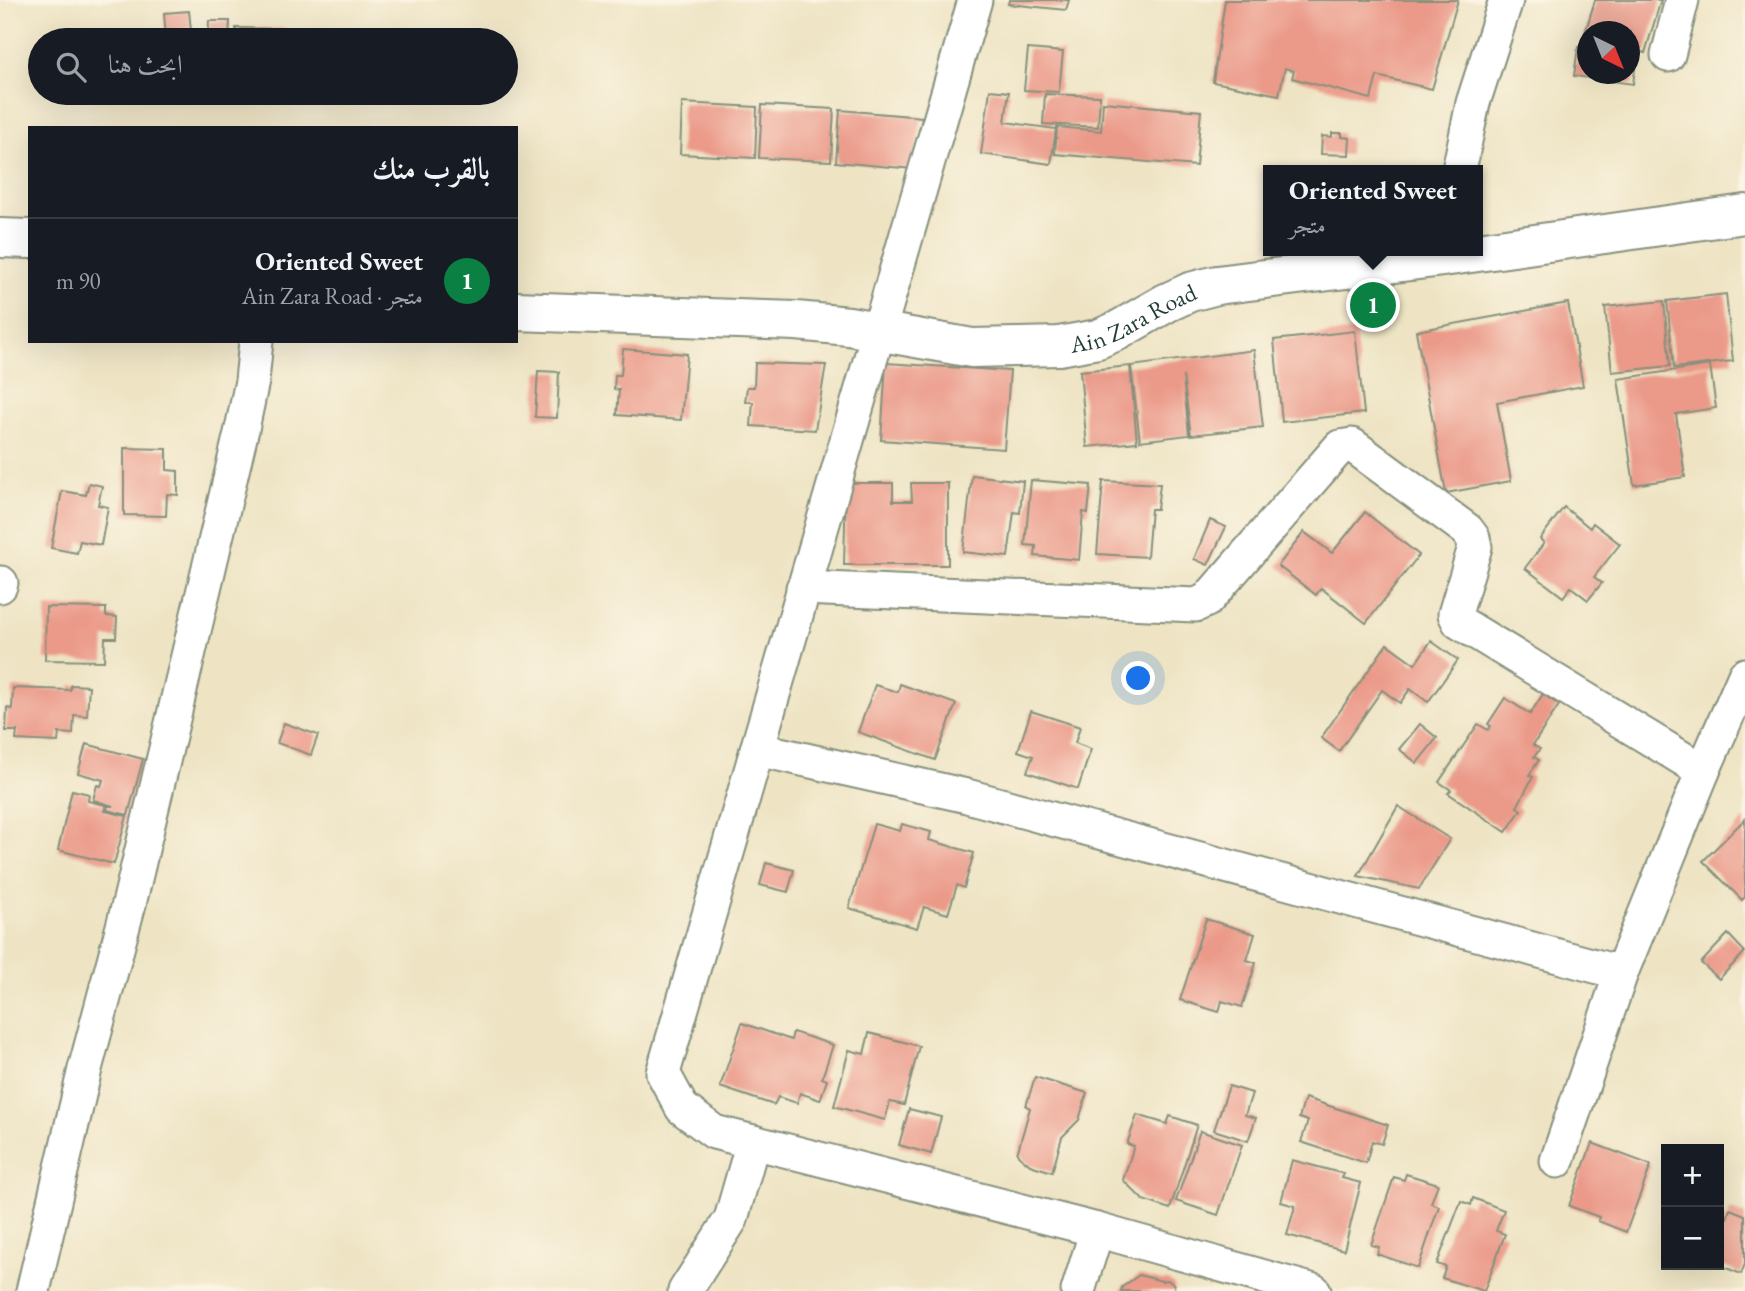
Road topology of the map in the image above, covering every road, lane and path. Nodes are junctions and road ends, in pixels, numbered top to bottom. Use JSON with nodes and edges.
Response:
{"nodes":[{"id":1,"x":975,"y":0,"type":"edge"},
{"id":2,"x":1506,"y":0,"type":"edge"},
{"id":3,"x":1682,"y":0,"type":"edge"},
{"id":4,"x":1668,"y":55,"type":"dead end"},
{"id":5,"x":1460,"y":165,"type":"edge"},
{"id":6,"x":1745,"y":215,"type":"edge"},
{"id":7,"x":0,"y":239,"type":"edge"},
{"id":8,"x":28,"y":239,"type":"edge"},
{"id":9,"x":1483,"y":249,"type":"edge"},
{"id":10,"x":1428,"y":256,"type":"edge"},
{"id":11,"x":518,"y":311,"type":"edge"},
{"id":12,"x":880,"y":333,"type":"junction"},
{"id":13,"x":256,"y":343,"type":"edge"},
{"id":14,"x":803,"y":588,"type":"junction"},
{"id":15,"x":1745,"y":675,"type":"edge"},
{"id":16,"x":757,"y":749,"type":"junction"},
{"id":17,"x":1703,"y":771,"type":"junction"},
{"id":18,"x":1621,"y":973,"type":"junction"},
{"id":19,"x":753,"y":1142,"type":"junction"},
{"id":20,"x":1557,"y":1161,"type":"dead end"},
{"id":21,"x":1097,"y":1230,"type":"junction"},
{"id":22,"x":33,"y":1291,"type":"edge"},
{"id":23,"x":684,"y":1291,"type":"edge"},
{"id":24,"x":1078,"y":1291,"type":"edge"},
{"id":25,"x":1314,"y":1291,"type":"edge"}],
"edges":[{"from":1,"to":12,"type":"street"},
{"from":2,"to":5,"type":"street"},
{"from":3,"to":4,"type":"street"},
{"from":6,"to":9,"type":"main road","name":"Ain Zara Road"},
{"from":7,"to":8,"type":"main road"},
{"from":10,"to":12,"type":"main road","name":"Ain Zara Road"},
{"from":11,"to":12,"type":"main road","name":"Ain Zara Road"},
{"from":12,"to":14,"type":"street"},
{"from":13,"to":22,"type":"street"},
{"from":14,"to":16,"type":"street"},
{"from":14,"to":17,"type":"street"},
{"from":15,"to":17,"type":"street"},
{"from":16,"to":18,"type":"street"},
{"from":16,"to":19,"type":"street"},
{"from":17,"to":18,"type":"street"},
{"from":18,"to":20,"type":"street"},
{"from":19,"to":21,"type":"street"},
{"from":19,"to":23,"type":"street"},
{"from":21,"to":24,"type":"street"},
{"from":21,"to":25,"type":"street"}]}
